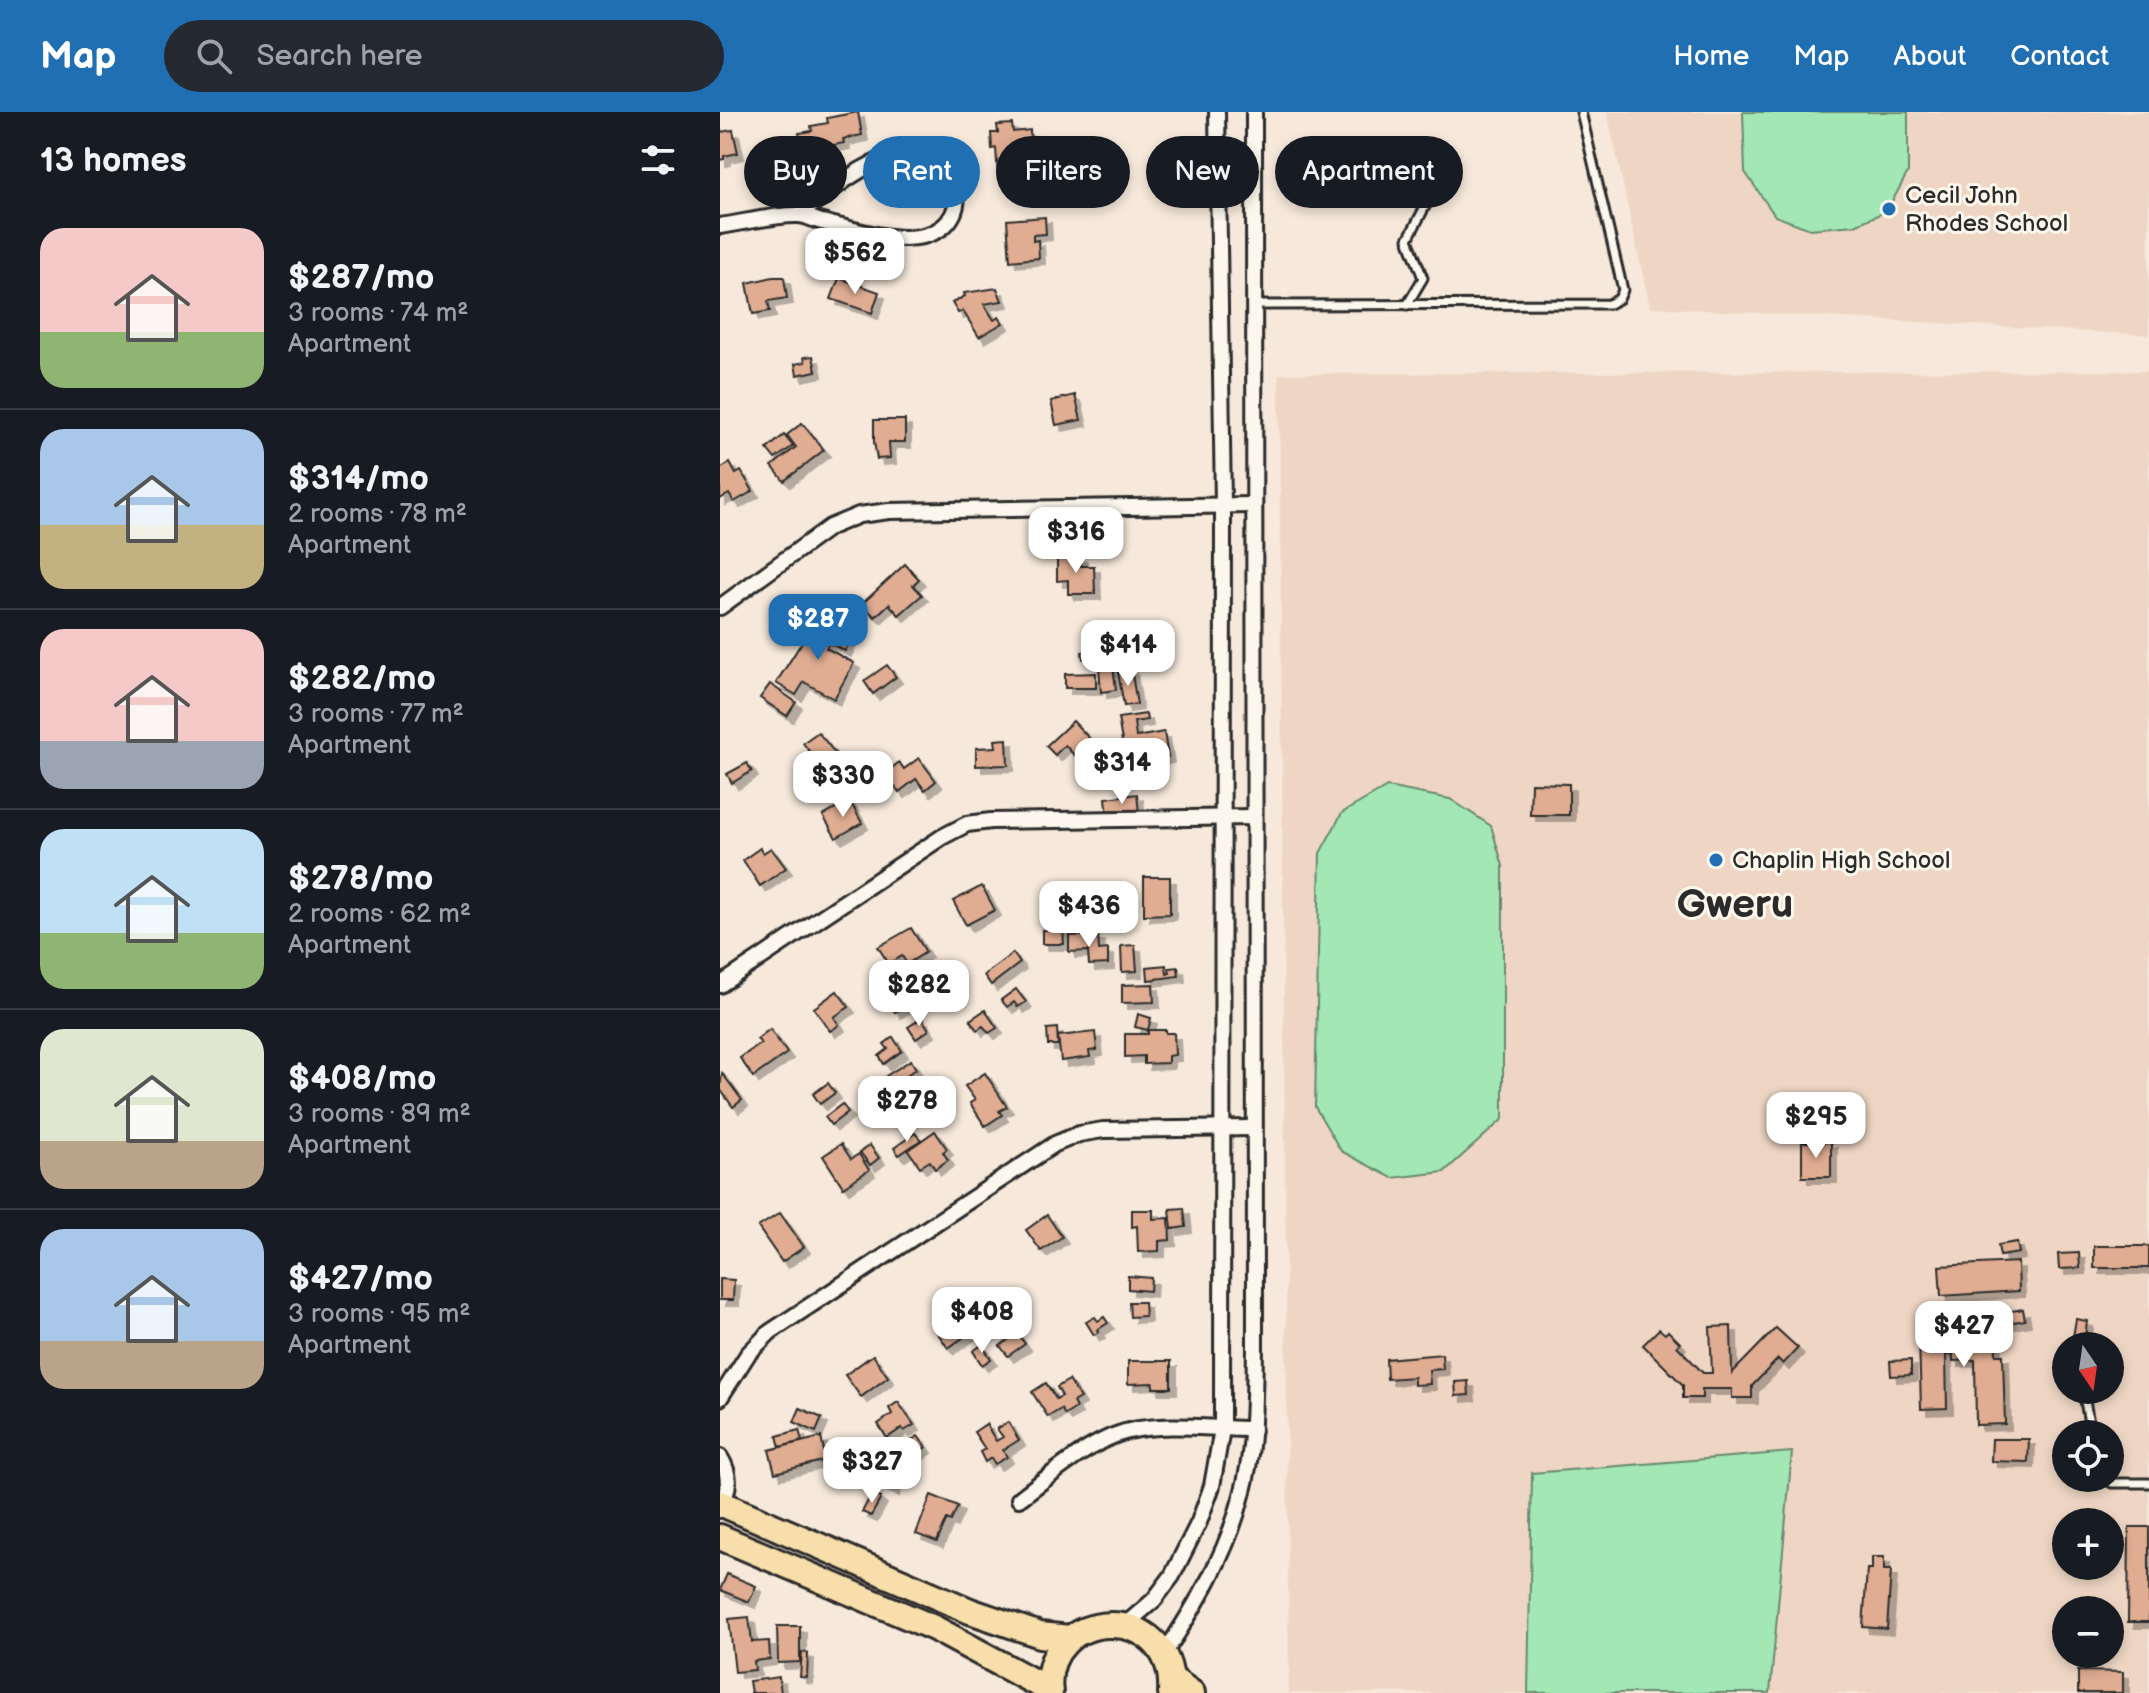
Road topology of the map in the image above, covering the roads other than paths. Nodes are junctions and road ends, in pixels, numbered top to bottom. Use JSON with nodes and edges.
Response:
{"nodes":[{"id":1,"x":1217,"y":112,"type":"edge"},
{"id":2,"x":1254,"y":112,"type":"edge"},
{"id":3,"x":1581,"y":112,"type":"edge"},
{"id":4,"x":1217,"y":136,"type":"edge"},
{"id":5,"x":1254,"y":136,"type":"edge"},
{"id":6,"x":1218,"y":208,"type":"edge"},
{"id":7,"x":1253,"y":208,"type":"edge"},
{"id":8,"x":1424,"y":208,"type":"edge"},
{"id":9,"x":798,"y":215,"type":"junction"},
{"id":10,"x":720,"y":226,"type":"edge"},
{"id":11,"x":1253,"y":305,"type":"junction"},
{"id":12,"x":1407,"y":305,"type":"junction"},
{"id":13,"x":1223,"y":504,"type":"junction"},
{"id":14,"x":1252,"y":505,"type":"junction"},
{"id":15,"x":720,"y":607,"type":"edge"},
{"id":16,"x":1223,"y":817,"type":"junction"},
{"id":17,"x":1253,"y":817,"type":"junction"},
{"id":18,"x":720,"y":985,"type":"edge"},
{"id":19,"x":1253,"y":1128,"type":"junction"},
{"id":20,"x":1221,"y":1129,"type":"junction"},
{"id":21,"x":720,"y":1398,"type":"edge"},
{"id":22,"x":1222,"y":1429,"type":"junction"},
{"id":23,"x":1253,"y":1429,"type":"junction"},
{"id":24,"x":720,"y":1457,"type":"edge"},
{"id":25,"x":2124,"y":1483,"type":"edge"},
{"id":26,"x":2149,"y":1483,"type":"edge"},
{"id":27,"x":1019,"y":1499,"type":"dead end"},
{"id":28,"x":721,"y":1506,"type":"edge"},
{"id":29,"x":720,"y":1537,"type":"edge"},
{"id":30,"x":1125,"y":1625,"type":"junction"},
{"id":31,"x":1070,"y":1638,"type":"junction"},
{"id":32,"x":1164,"y":1654,"type":"junction"},
{"id":33,"x":1178,"y":1688,"type":"edge"},
{"id":34,"x":1049,"y":1692,"type":"edge"}],
"edges":[{"from":1,"to":4,"type":"street"},
{"from":2,"to":5,"type":"street"},
{"from":3,"to":12,"type":"lane"},
{"from":6,"to":13,"type":"street"},
{"from":7,"to":11,"type":"street"},
{"from":8,"to":12,"type":"lane"},
{"from":9,"to":9,"type":"street"},
{"from":9,"to":10,"type":"street"},
{"from":11,"to":12,"type":"lane"},
{"from":11,"to":14,"type":"street"},
{"from":13,"to":14,"type":"street"},
{"from":13,"to":15,"type":"street"},
{"from":13,"to":16,"type":"street"},
{"from":14,"to":17,"type":"street"},
{"from":16,"to":17,"type":"street"},
{"from":16,"to":18,"type":"street"},
{"from":16,"to":20,"type":"street"},
{"from":17,"to":19,"type":"street"},
{"from":19,"to":20,"type":"street"},
{"from":19,"to":23,"type":"street"},
{"from":20,"to":21,"type":"street"},
{"from":20,"to":22,"type":"street"},
{"from":22,"to":23,"type":"street"},
{"from":22,"to":27,"type":"street"},
{"from":22,"to":30,"type":"street"},
{"from":23,"to":32,"type":"street"},
{"from":24,"to":28,"type":"street"},
{"from":25,"to":26,"type":"lane"},
{"from":28,"to":31,"type":"highway"},
{"from":29,"to":34,"type":"highway"},
{"from":30,"to":31,"type":"highway"},
{"from":30,"to":32,"type":"highway"},
{"from":31,"to":34,"type":"highway"},
{"from":32,"to":33,"type":"highway"}]}
